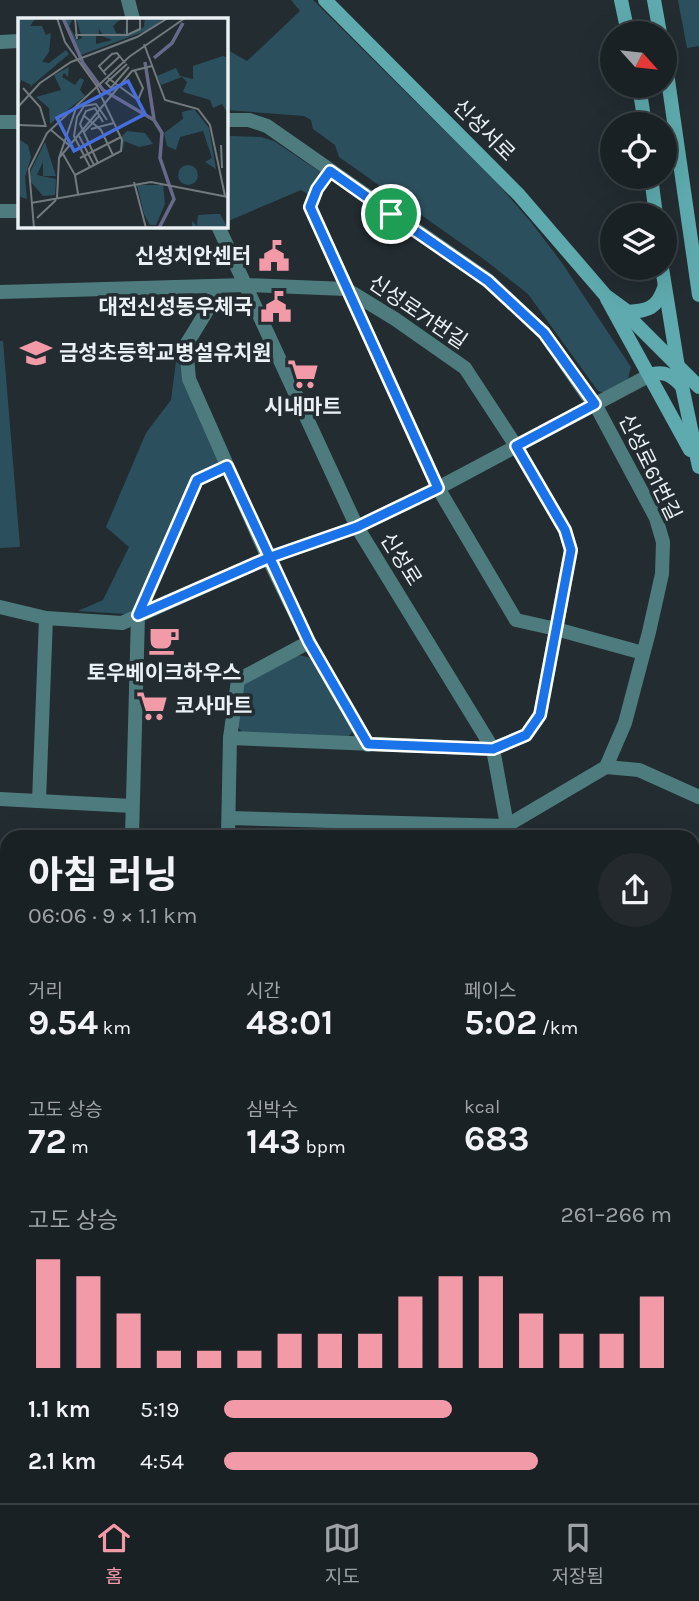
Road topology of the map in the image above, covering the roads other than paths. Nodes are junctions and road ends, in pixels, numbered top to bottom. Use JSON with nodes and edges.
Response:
{"nodes":[{"id":1,"x":128,"y":0,"type":"edge"},
{"id":2,"x":326,"y":0,"type":"edge"},
{"id":3,"x":621,"y":0,"type":"edge"},
{"id":4,"x":654,"y":0,"type":"edge"},
{"id":5,"x":132,"y":18,"type":"edge"},
{"id":6,"x":625,"y":21,"type":"edge"},
{"id":7,"x":658,"y":21,"type":"edge"},
{"id":8,"x":0,"y":41,"type":"edge"},
{"id":9,"x":18,"y":41,"type":"edge"},
{"id":10,"x":671,"y":98,"type":"edge"},
{"id":11,"x":228,"y":120,"type":"edge"},
{"id":12,"x":0,"y":122,"type":"edge"},
{"id":13,"x":18,"y":122,"type":"edge"},
{"id":14,"x":330,"y":171,"type":"junction"},
{"id":15,"x":0,"y":211,"type":"edge"},
{"id":16,"x":18,"y":211,"type":"edge"},
{"id":17,"x":219,"y":228,"type":"edge"},
{"id":18,"x":664,"y":280,"type":"edge"},
{"id":19,"x":246,"y":285,"type":"junction"},
{"id":20,"x":216,"y":286,"type":"junction"},
{"id":21,"x":665,"y":287,"type":"junction"},
{"id":22,"x":346,"y":289,"type":"junction"},
{"id":23,"x":0,"y":292,"type":"edge"},
{"id":24,"x":699,"y":295,"type":"edge"},
{"id":25,"x":606,"y":296,"type":"junction"},
{"id":26,"x":628,"y":312,"type":"junction"},
{"id":27,"x":678,"y":367,"type":"junction"},
{"id":28,"x":650,"y":374,"type":"junction"},
{"id":29,"x":682,"y":386,"type":"junction"},
{"id":30,"x":699,"y":387,"type":"edge"},
{"id":31,"x":595,"y":404,"type":"junction"},
{"id":32,"x":516,"y":446,"type":"junction"},
{"id":33,"x":227,"y":466,"type":"junction"},
{"id":34,"x":699,"y":467,"type":"edge"},
{"id":35,"x":438,"y":488,"type":"junction"},
{"id":36,"x":357,"y":527,"type":"junction"},
{"id":37,"x":268,"y":558,"type":"junction"},
{"id":38,"x":0,"y":607,"type":"edge"},
{"id":39,"x":138,"y":615,"type":"junction"},
{"id":40,"x":46,"y":618,"type":"junction"},
{"id":41,"x":556,"y":629,"type":"junction"},
{"id":42,"x":309,"y":642,"type":"junction"},
{"id":43,"x":643,"y":653,"type":"junction"},
{"id":44,"x":230,"y":737,"type":"junction"},
{"id":45,"x":368,"y":744,"type":"junction"},
{"id":46,"x":493,"y":749,"type":"junction"},
{"id":47,"x":606,"y":766,"type":"junction"},
{"id":48,"x":699,"y":797,"type":"edge"},
{"id":49,"x":0,"y":799,"type":"edge"},
{"id":50,"x":38,"y":801,"type":"junction"},
{"id":51,"x":132,"y":806,"type":"junction"},
{"id":52,"x":229,"y":818,"type":"junction"},
{"id":53,"x":132,"y":830,"type":"edge"},
{"id":54,"x":229,"y":830,"type":"edge"},
{"id":55,"x":487,"y":830,"type":"edge"},
{"id":56,"x":508,"y":830,"type":"edge"},
{"id":57,"x":510,"y":830,"type":"edge"}],
"edges":[{"from":1,"to":5,"type":"street"},
{"from":2,"to":25,"type":"street","name":"신성서로"},
{"from":3,"to":6,"type":"street"},
{"from":4,"to":7,"type":"street"},
{"from":8,"to":9,"type":"street"},
{"from":10,"to":24,"type":"street"},
{"from":11,"to":14,"type":"street","name":"신성로61번길"},
{"from":12,"to":13,"type":"street"},
{"from":14,"to":22,"type":"street"},
{"from":14,"to":31,"type":"street","name":"신성로61번길"},
{"from":15,"to":16,"type":"street"},
{"from":17,"to":19,"type":"street","name":"신성로"},
{"from":18,"to":21,"type":"street"},
{"from":19,"to":20,"type":"street","name":"신성로71번길"},
{"from":19,"to":22,"type":"street","name":"신성로71번길"},
{"from":19,"to":36,"type":"street","name":"신성로"},
{"from":20,"to":23,"type":"street","name":"신성로71번길"},
{"from":20,"to":33,"type":"street"},
{"from":21,"to":26,"type":"street"},
{"from":21,"to":27,"type":"street"},
{"from":22,"to":32,"type":"street","name":"신성로71번길"},
{"from":22,"to":35,"type":"street"},
{"from":25,"to":26,"type":"street"},
{"from":25,"to":28,"type":"street"},
{"from":26,"to":27,"type":"street"},
{"from":27,"to":29,"type":"street"},
{"from":27,"to":30,"type":"street"},
{"from":28,"to":29,"type":"street"},
{"from":28,"to":31,"type":"street"},
{"from":28,"to":34,"type":"street"},
{"from":29,"to":34,"type":"street"},
{"from":31,"to":32,"type":"street"},
{"from":31,"to":43,"type":"street","name":"신성로61번길"},
{"from":32,"to":35,"type":"street"},
{"from":32,"to":41,"type":"street","name":"신성로71번길"},
{"from":33,"to":37,"type":"street"},
{"from":33,"to":39,"type":"street"},
{"from":35,"to":36,"type":"street"},
{"from":35,"to":41,"type":"street"},
{"from":36,"to":37,"type":"street"},
{"from":36,"to":46,"type":"street","name":"신성로"},
{"from":37,"to":39,"type":"street"},
{"from":37,"to":42,"type":"street"},
{"from":38,"to":40,"type":"street"},
{"from":39,"to":40,"type":"street"},
{"from":39,"to":51,"type":"street"},
{"from":40,"to":50,"type":"street"},
{"from":41,"to":43,"type":"street"},
{"from":41,"to":46,"type":"street","name":"신성로71번길"},
{"from":42,"to":44,"type":"street"},
{"from":42,"to":45,"type":"street"},
{"from":43,"to":47,"type":"street","name":"신성로61번길"},
{"from":44,"to":45,"type":"street"},
{"from":44,"to":52,"type":"street"},
{"from":45,"to":46,"type":"street"},
{"from":46,"to":56,"type":"street","name":"신성로"},
{"from":47,"to":48,"type":"street"},
{"from":47,"to":57,"type":"street"},
{"from":49,"to":50,"type":"street"},
{"from":50,"to":51,"type":"street"},
{"from":51,"to":53,"type":"street"},
{"from":52,"to":54,"type":"street"},
{"from":52,"to":55,"type":"street"}]}
